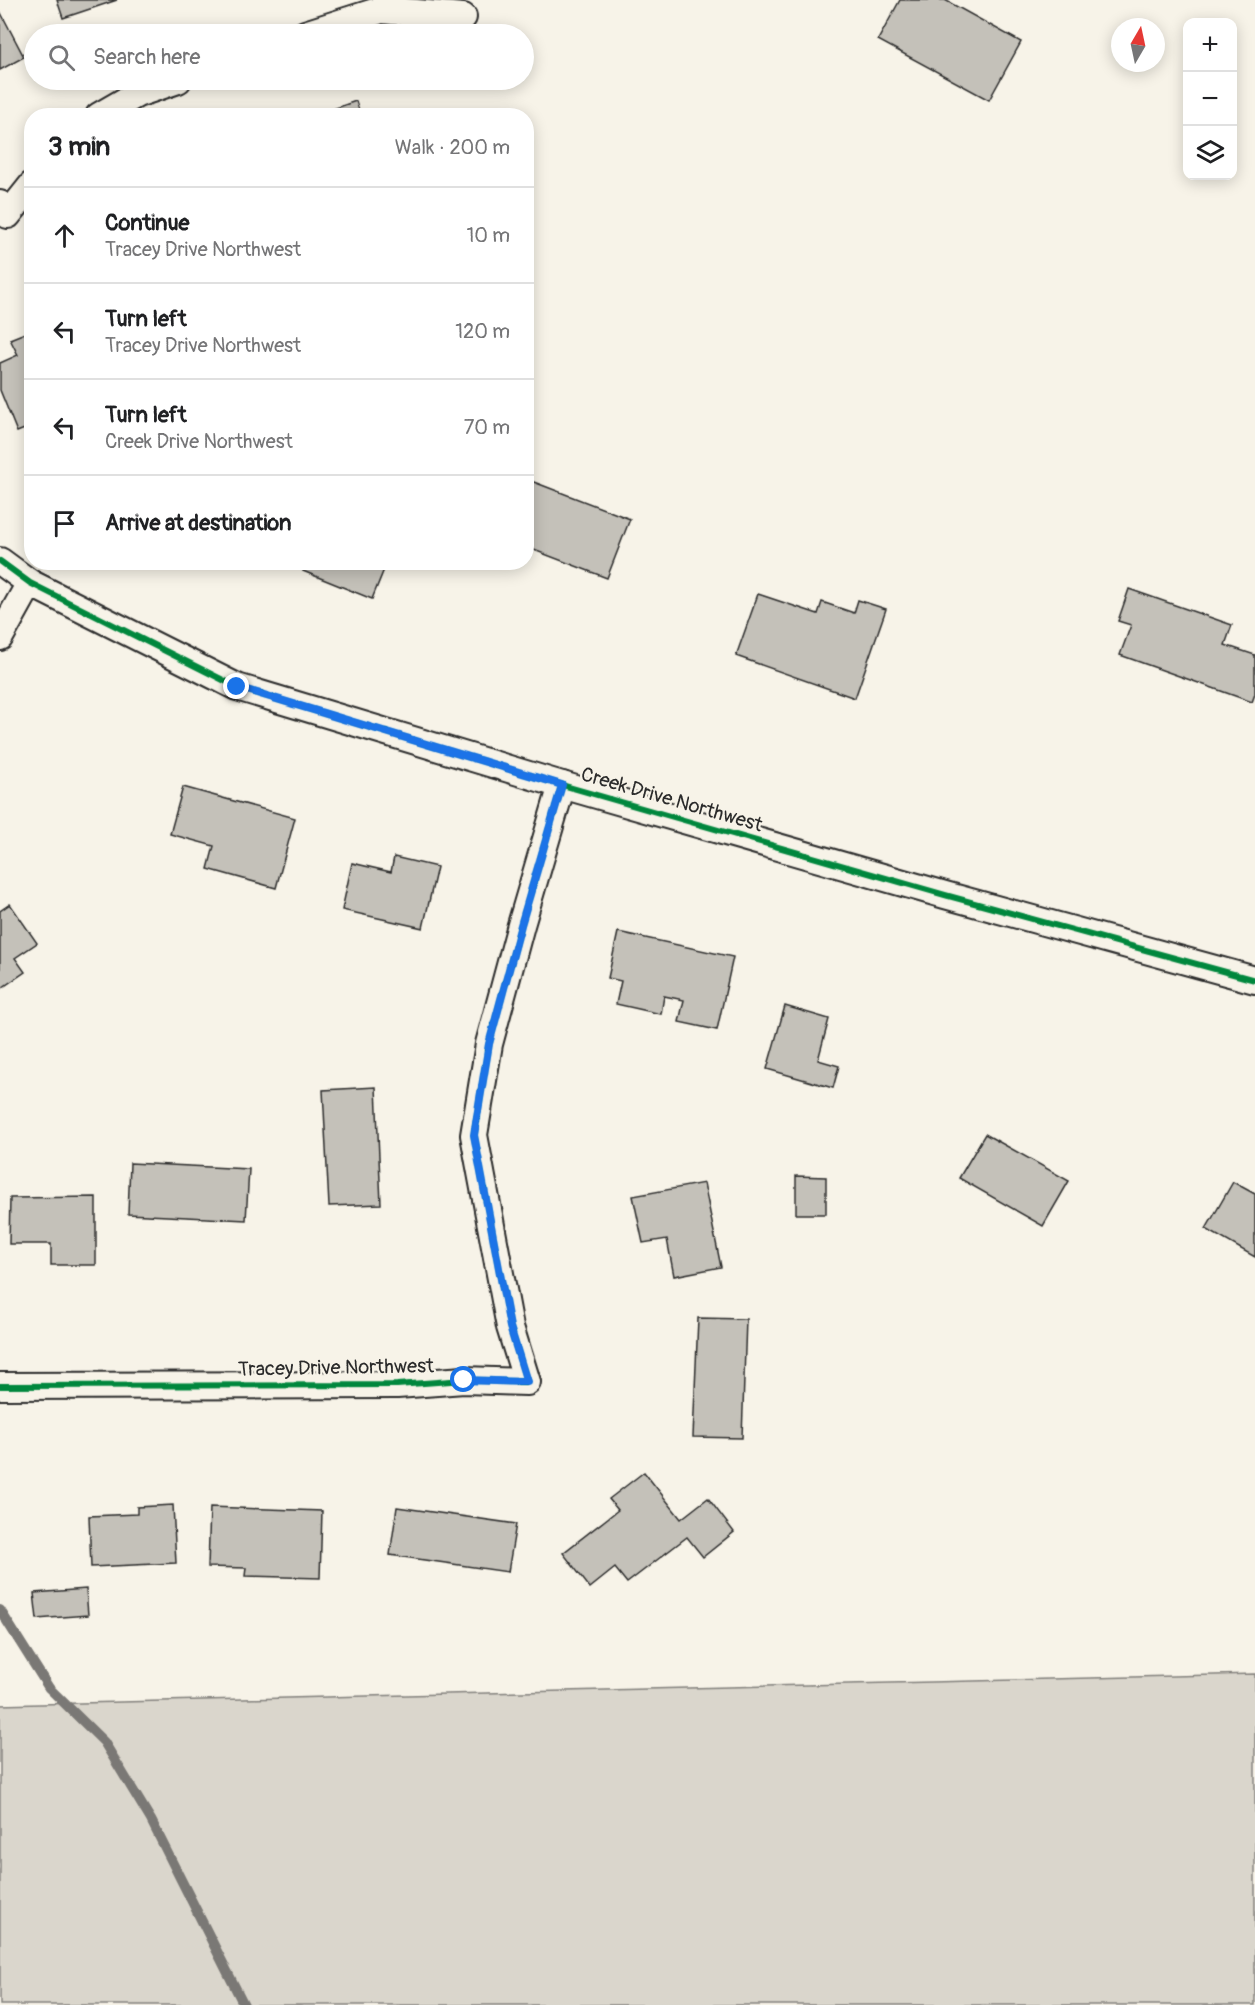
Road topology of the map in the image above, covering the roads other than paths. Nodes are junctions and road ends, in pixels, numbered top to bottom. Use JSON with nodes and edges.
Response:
{"nodes":[{"id":1,"x":464,"y":17,"type":"dead end"},
{"id":2,"x":337,"y":24,"type":"edge"},
{"id":3,"x":148,"y":90,"type":"edge"},
{"id":4,"x":113,"y":108,"type":"edge"},
{"id":5,"x":24,"y":195,"type":"edge"},
{"id":6,"x":0,"y":204,"type":"edge"},
{"id":7,"x":0,"y":561,"type":"edge"},
{"id":8,"x":30,"y":583,"type":"junction"},
{"id":9,"x":0,"y":637,"type":"edge"},
{"id":10,"x":562,"y":785,"type":"junction"},
{"id":11,"x":1255,"y":980,"type":"edge"},
{"id":12,"x":0,"y":1386,"type":"edge"}],
"edges":[{"from":1,"to":2,"type":"street"},
{"from":3,"to":4,"type":"street"},
{"from":5,"to":6,"type":"street"},
{"from":7,"to":8,"type":"street","name":"Creek Drive Northwest"},
{"from":8,"to":9,"type":"street"},
{"from":8,"to":10,"type":"street","name":"Creek Drive Northwest"},
{"from":10,"to":11,"type":"street","name":"Creek Drive Northwest"},
{"from":10,"to":12,"type":"street","name":"Tracey Drive Northwest"}]}
